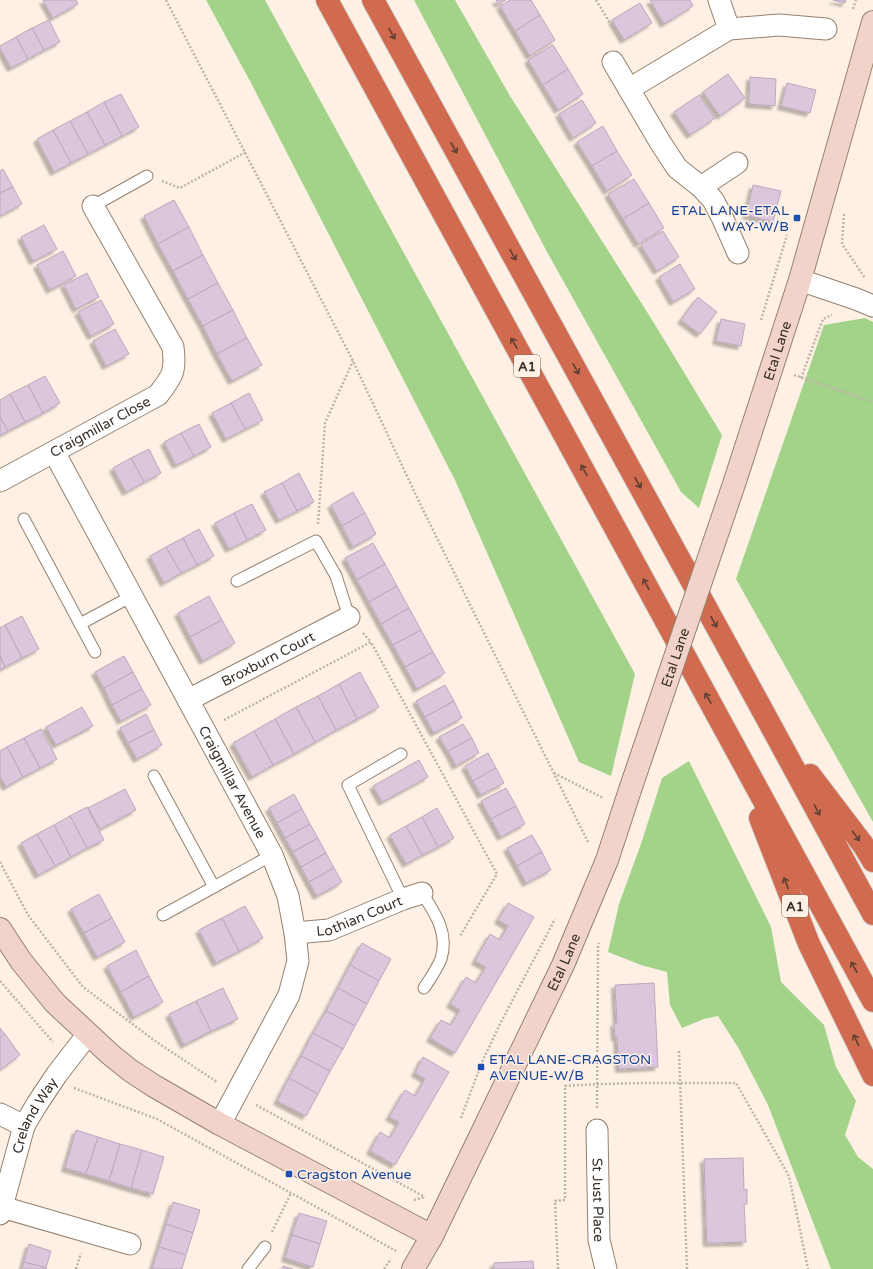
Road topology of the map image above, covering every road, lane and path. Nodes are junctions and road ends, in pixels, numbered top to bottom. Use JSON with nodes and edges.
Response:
{"nodes":[{"id":1,"x":166,"y":0,"type":"edge"},
{"id":2,"x":327,"y":0,"type":"edge"},
{"id":3,"x":373,"y":0,"type":"edge"},
{"id":4,"x":719,"y":0,"type":"edge"},
{"id":5,"x":873,"y":22,"type":"edge"},
{"id":6,"x":729,"y":29,"type":"junction"},
{"id":7,"x":826,"y":30,"type":"dead end"},
{"id":8,"x":613,"y":62,"type":"dead end"},
{"id":9,"x":629,"y":89,"type":"junction"},
{"id":10,"x":246,"y":152,"type":"junction"},
{"id":11,"x":737,"y":163,"type":"dead end"},
{"id":12,"x":147,"y":176,"type":"joint"},
{"id":13,"x":701,"y":187,"type":"junction"},
{"id":14,"x":93,"y":206,"type":"joint"},
{"id":15,"x":844,"y":213,"type":"dead end"},
{"id":16,"x":738,"y":253,"type":"dead end"},
{"id":17,"x":800,"y":280,"type":"junction"},
{"id":18,"x":867,"y":303,"type":"edge"},
{"id":19,"x":353,"y":361,"type":"junction"},
{"id":20,"x":771,"y":367,"type":"junction"},
{"id":21,"x":801,"y":378,"type":"junction"},
{"id":22,"x":873,"y":402,"type":"edge"},
{"id":23,"x":54,"y":452,"type":"junction"},
{"id":24,"x":0,"y":481,"type":"edge"},
{"id":25,"x":24,"y":519,"type":"dead end"},
{"id":26,"x":316,"y":542,"type":"junction"},
{"id":27,"x":237,"y":582,"type":"dead end"},
{"id":28,"x":132,"y":596,"type":"junction"},
{"id":29,"x":349,"y":617,"type":"joint"},
{"id":30,"x":80,"y":624,"type":"junction"},
{"id":31,"x":95,"y":652,"type":"dead end"},
{"id":32,"x":188,"y":700,"type":"junction"},
{"id":33,"x":765,"y":715,"type":"junction"},
{"id":34,"x":727,"y":732,"type":"junction"},
{"id":35,"x":401,"y":754,"type":"dead end"},
{"id":36,"x":553,"y":773,"type":"junction"},
{"id":37,"x":154,"y":776,"type":"dead end"},
{"id":38,"x":608,"y":801,"type":"dead end"},
{"id":39,"x":593,"y":840,"type":"dead end"},
{"id":40,"x":272,"y":855,"type":"junction"},
{"id":41,"x":873,"y":861,"type":"edge"},
{"id":42,"x":0,"y":862,"type":"edge"},
{"id":43,"x":214,"y":887,"type":"junction"},
{"id":44,"x":412,"y":896,"type":"junction"},
{"id":45,"x":558,"y":912,"type":"dead end"},
{"id":46,"x":873,"y":914,"type":"edge"},
{"id":47,"x":163,"y":915,"type":"dead end"},
{"id":48,"x":0,"y":929,"type":"edge"},
{"id":49,"x":296,"y":933,"type":"junction"},
{"id":50,"x":598,"y":947,"type":"dead end"},
{"id":51,"x":424,"y":988,"type":"dead end"},
{"id":52,"x":873,"y":1001,"type":"edge"},
{"id":53,"x":88,"y":1034,"type":"junction"},
{"id":54,"x":679,"y":1051,"type":"dead end"},
{"id":55,"x":873,"y":1075,"type":"edge"},
{"id":56,"x":597,"y":1083,"type":"junction"},
{"id":57,"x":680,"y":1083,"type":"junction"},
{"id":58,"x":236,"y":1094,"type":"junction"},
{"id":59,"x":0,"y":1114,"type":"edge"},
{"id":60,"x":460,"y":1123,"type":"dead end"},
{"id":61,"x":220,"y":1124,"type":"junction"},
{"id":62,"x":24,"y":1126,"type":"junction"},
{"id":63,"x":596,"y":1130,"type":"joint"},
{"id":64,"x":428,"y":1191,"type":"dead end"},
{"id":65,"x":291,"y":1193,"type":"dead end"},
{"id":66,"x":426,"y":1197,"type":"junction"},
{"id":67,"x":1,"y":1211,"type":"edge"},
{"id":68,"x":402,"y":1220,"type":"junction"},
{"id":69,"x":432,"y":1236,"type":"junction"},
{"id":70,"x":130,"y":1244,"type":"dead end"},
{"id":71,"x":265,"y":1248,"type":"joint"},
{"id":72,"x":248,"y":1269,"type":"edge"},
{"id":73,"x":384,"y":1269,"type":"edge"},
{"id":74,"x":413,"y":1269,"type":"edge"},
{"id":75,"x":558,"y":1269,"type":"edge"},
{"id":76,"x":606,"y":1269,"type":"edge"},
{"id":77,"x":687,"y":1269,"type":"edge"},
{"id":78,"x":808,"y":1269,"type":"edge"}],
"edges":[{"from":1,"to":10,"type":"path"},
{"from":34,"to":2,"type":"highway","number":"A1","one_way":true},
{"from":3,"to":33,"type":"highway","one_way":true},
{"from":4,"to":6,"type":"street"},
{"from":5,"to":17,"type":"street","name":"Etal Lane"},
{"from":6,"to":7,"type":"street"},
{"from":6,"to":9,"type":"street"},
{"from":8,"to":9,"type":"street"},
{"from":9,"to":13,"type":"street"},
{"from":10,"to":12,"type":"path"},
{"from":10,"to":19,"type":"path"},
{"from":11,"to":13,"type":"street"},
{"from":12,"to":14,"type":"lane"},
{"from":13,"to":16,"type":"street"},
{"from":14,"to":23,"type":"street","name":"Craigmillar Close"},
{"from":15,"to":18,"type":"path"},
{"from":17,"to":18,"type":"street"},
{"from":17,"to":20,"type":"street","name":"Etal Lane"},
{"from":18,"to":21,"type":"path"},
{"from":19,"to":26,"type":"path"},
{"from":19,"to":36,"type":"path"},
{"from":20,"to":21,"type":"path"},
{"from":20,"to":69,"type":"street","name":"Etal Lane","bridge":true},
{"from":21,"to":22,"type":"path"},
{"from":23,"to":24,"type":"street","name":"Craigmillar Close"},
{"from":23,"to":28,"type":"street","name":"Craigmillar Avenue"},
{"from":25,"to":30,"type":"lane"},
{"from":26,"to":27,"type":"lane"},
{"from":26,"to":29,"type":"lane"},
{"from":28,"to":30,"type":"lane"},
{"from":28,"to":32,"type":"street","name":"Craigmillar Avenue"},
{"from":29,"to":32,"type":"street","name":"Broxburn Court"},
{"from":30,"to":31,"type":"lane"},
{"from":32,"to":40,"type":"street","name":"Craigmillar Avenue"},
{"from":33,"to":41,"type":"highway","one_way":true},
{"from":33,"to":46,"type":"highway","one_way":true},
{"from":52,"to":34,"type":"highway","number":"A1","one_way":true},
{"from":55,"to":34,"type":"highway","number":"A1","one_way":true},
{"from":35,"to":44,"type":"lane"},
{"from":36,"to":38,"type":"path"},
{"from":36,"to":39,"type":"path"},
{"from":37,"to":43,"type":"lane"},
{"from":40,"to":43,"type":"lane"},
{"from":40,"to":49,"type":"street","name":"Craigmillar Avenue"},
{"from":42,"to":58,"type":"path"},
{"from":43,"to":47,"type":"lane"},
{"from":44,"to":49,"type":"street","name":"Lothian Court"},
{"from":44,"to":51,"type":"lane"},
{"from":45,"to":60,"type":"path"},
{"from":48,"to":53,"type":"street"},
{"from":49,"to":58,"type":"street","name":"Craigmillar Avenue"},
{"from":50,"to":56,"type":"path"},
{"from":53,"to":61,"type":"street"},
{"from":53,"to":62,"type":"street","name":"Creland Way"},
{"from":54,"to":57,"type":"path"},
{"from":56,"to":57,"type":"path"},
{"from":56,"to":63,"type":"path"},
{"from":56,"to":75,"type":"path"},
{"from":57,"to":77,"type":"path"},
{"from":57,"to":78,"type":"path"},
{"from":58,"to":61,"type":"street","name":"Craigmillar Avenue"},
{"from":58,"to":66,"type":"path"},
{"from":59,"to":62,"type":"street"},
{"from":61,"to":68,"type":"street"},
{"from":62,"to":67,"type":"street","name":"Creland Way"},
{"from":63,"to":76,"type":"street","name":"St Just Place"},
{"from":64,"to":66,"type":"path"},
{"from":65,"to":71,"type":"path"},
{"from":66,"to":68,"type":"path"},
{"from":67,"to":70,"type":"street","name":"Creland Way"},
{"from":68,"to":69,"type":"street"},
{"from":68,"to":73,"type":"path"},
{"from":69,"to":74,"type":"street","name":"Etal Lane"},
{"from":71,"to":72,"type":"lane"}]}
